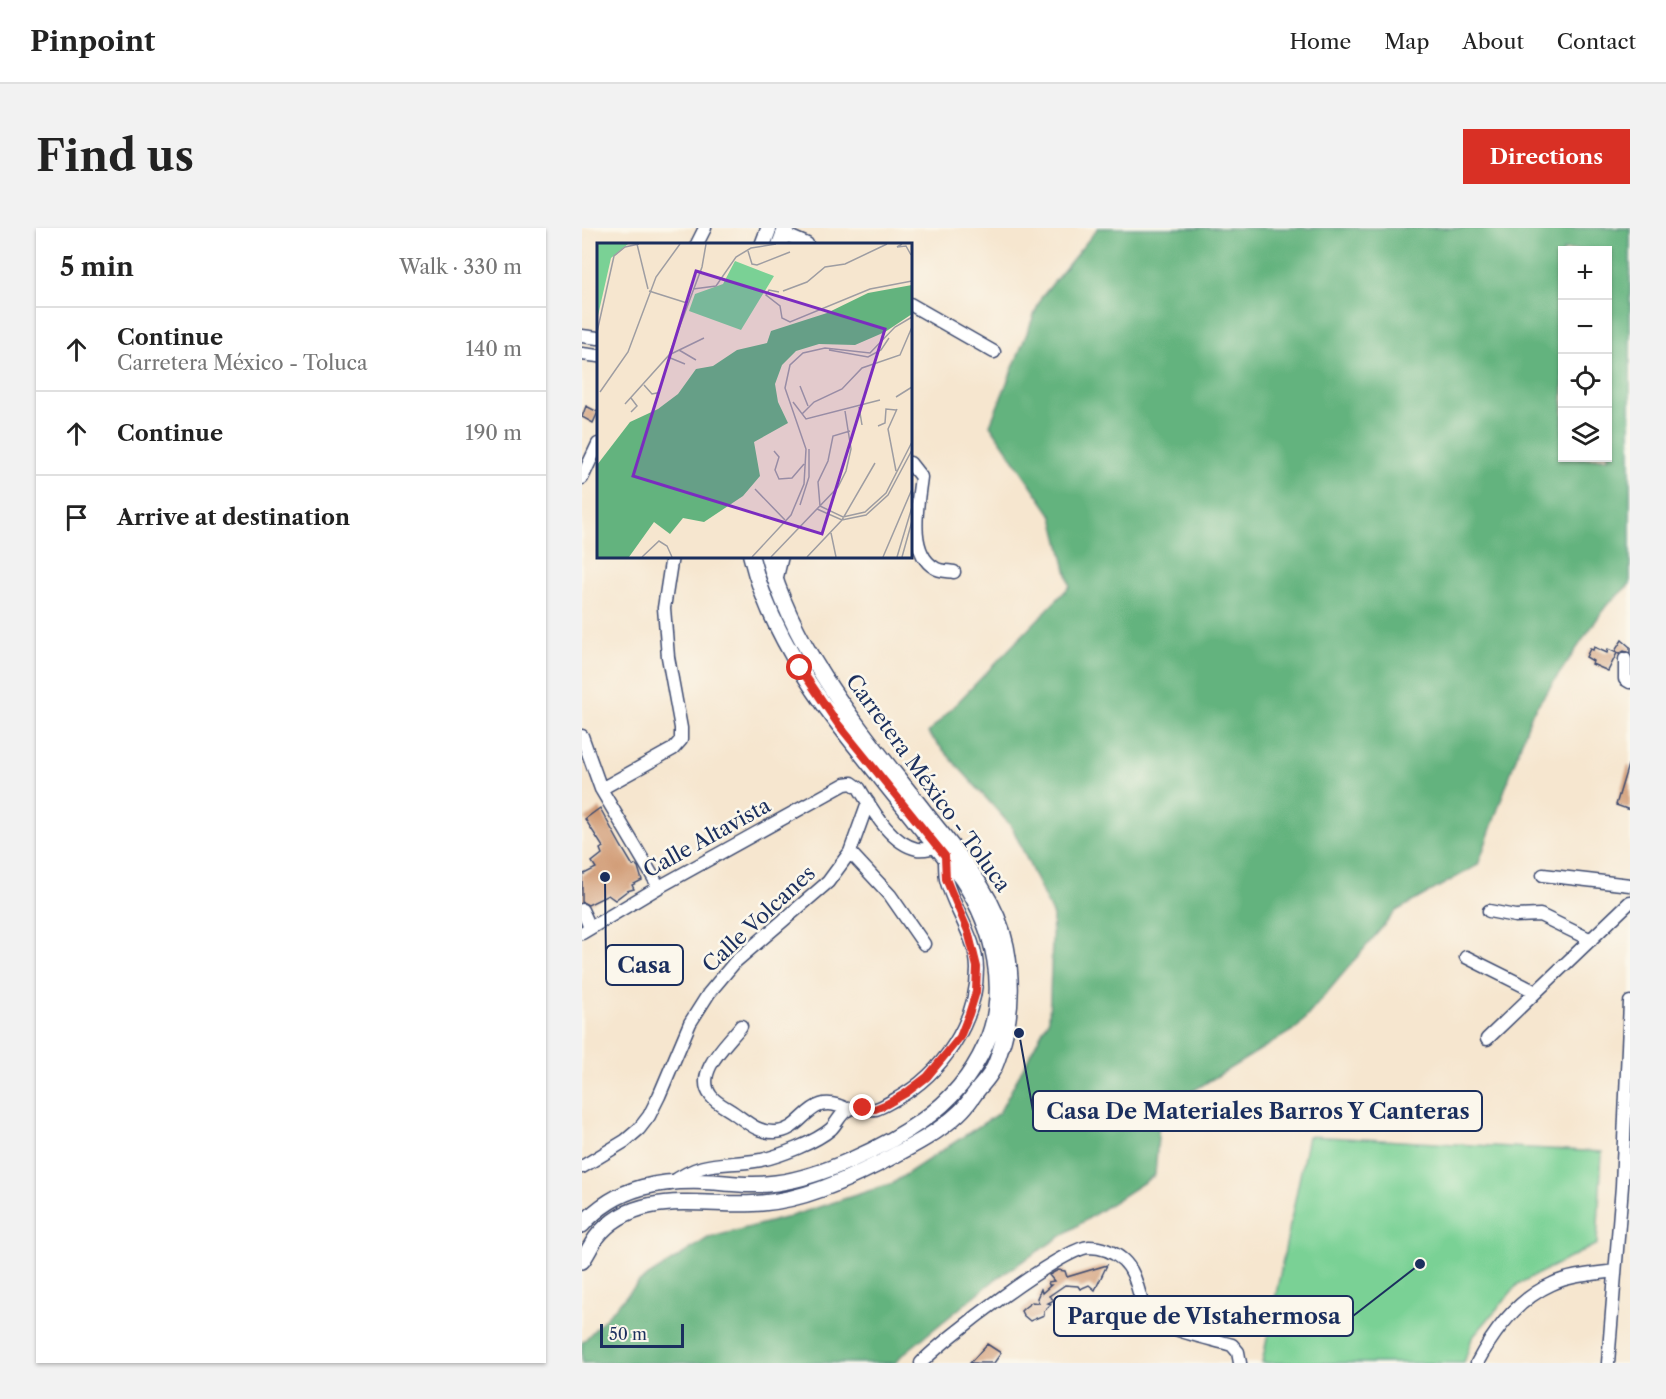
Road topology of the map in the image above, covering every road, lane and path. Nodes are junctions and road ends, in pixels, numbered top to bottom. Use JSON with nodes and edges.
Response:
{"nodes":[{"id":1,"x":705,"y":228,"type":"edge"},
{"id":2,"x":769,"y":228,"type":"edge"},
{"id":3,"x":783,"y":236,"type":"edge"},
{"id":4,"x":698,"y":243,"type":"edge"},
{"id":5,"x":762,"y":243,"type":"edge"},
{"id":6,"x":804,"y":243,"type":"edge"},
{"id":7,"x":912,"y":304,"type":"edge"},
{"id":8,"x":582,"y":336,"type":"edge"},
{"id":9,"x":597,"y":338,"type":"edge"},
{"id":10,"x":994,"y":351,"type":"dead end"},
{"id":11,"x":582,"y":354,"type":"edge"},
{"id":12,"x":597,"y":356,"type":"edge"},
{"id":13,"x":597,"y":446,"type":"edge"},
{"id":14,"x":912,"y":466,"type":"edge"},
{"id":15,"x":582,"y":478,"type":"edge"},
{"id":16,"x":672,"y":558,"type":"edge"},
{"id":17,"x":752,"y":558,"type":"edge"},
{"id":18,"x":769,"y":558,"type":"edge"},
{"id":19,"x":781,"y":558,"type":"edge"},
{"id":20,"x":954,"y":572,"type":"dead end"},
{"id":21,"x":775,"y":582,"type":"junction"},
{"id":22,"x":1625,"y":659,"type":"dead end"},
{"id":23,"x":1630,"y":682,"type":"edge"},
{"id":24,"x":582,"y":736,"type":"edge"},
{"id":25,"x":601,"y":789,"type":"junction"},
{"id":26,"x":868,"y":802,"type":"junction"},
{"id":27,"x":850,"y":852,"type":"junction"},
{"id":28,"x":940,"y":852,"type":"junction"},
{"id":29,"x":1543,"y":874,"type":"dead end"},
{"id":30,"x":1630,"y":885,"type":"edge"},
{"id":31,"x":659,"y":887,"type":"junction"},
{"id":32,"x":1630,"y":903,"type":"edge"},
{"id":33,"x":582,"y":910,"type":"edge"},
{"id":34,"x":1489,"y":911,"type":"dead end"},
{"id":35,"x":586,"y":930,"type":"edge"},
{"id":36,"x":1591,"y":940,"type":"junction"},
{"id":37,"x":924,"y":944,"type":"dead end"},
{"id":38,"x":1466,"y":957,"type":"dead end"},
{"id":39,"x":1536,"y":992,"type":"junction"},
{"id":40,"x":1630,"y":1002,"type":"edge"},
{"id":41,"x":741,"y":1026,"type":"dead end"},
{"id":42,"x":1487,"y":1039,"type":"dead end"},
{"id":43,"x":848,"y":1110,"type":"junction"},
{"id":44,"x":582,"y":1167,"type":"edge"},
{"id":45,"x":670,"y":1184,"type":"junction"},
{"id":46,"x":1626,"y":1186,"type":"edge"},
{"id":47,"x":582,"y":1225,"type":"edge"},
{"id":48,"x":582,"y":1261,"type":"edge"},
{"id":49,"x":1615,"y":1271,"type":"junction"},
{"id":50,"x":921,"y":1363,"type":"edge"},
{"id":51,"x":1240,"y":1363,"type":"edge"},
{"id":52,"x":1477,"y":1363,"type":"edge"},
{"id":53,"x":1608,"y":1363,"type":"edge"}],
"edges":[{"from":1,"to":4,"type":"street"},
{"from":2,"to":5,"type":"main road"},
{"from":3,"to":6,"type":"street"},
{"from":7,"to":10,"type":"street"},
{"from":8,"to":9,"type":"street"},
{"from":11,"to":12,"type":"street"},
{"from":13,"to":15,"type":"street"},
{"from":14,"to":20,"type":"street"},
{"from":16,"to":25,"type":"street"},
{"from":17,"to":28,"type":"main road","name":"Carretera México - Toluca"},
{"from":18,"to":21,"type":"main road","name":"Carretera México - Toluca"},
{"from":19,"to":21,"type":"street"},
{"from":21,"to":48,"type":"main road","name":"Carretera México - Toluca"},
{"from":22,"to":23,"type":"street"},
{"from":24,"to":25,"type":"street"},
{"from":25,"to":31,"type":"street"},
{"from":26,"to":27,"type":"street","name":"Calle Volcanes"},
{"from":26,"to":28,"type":"street"},
{"from":26,"to":31,"type":"street","name":"Calle Altavista"},
{"from":27,"to":37,"type":"street"},
{"from":27,"to":44,"type":"street","name":"Calle Volcanes"},
{"from":28,"to":43,"type":"street"},
{"from":28,"to":45,"type":"main road","name":"Carretera México - Toluca"},
{"from":29,"to":30,"type":"street"},
{"from":31,"to":35,"type":"street","name":"Calle Altavista"},
{"from":32,"to":36,"type":"street"},
{"from":33,"to":35,"type":"street"},
{"from":34,"to":36,"type":"street"},
{"from":36,"to":39,"type":"street"},
{"from":38,"to":39,"type":"street"},
{"from":39,"to":42,"type":"street"},
{"from":40,"to":46,"type":"street"},
{"from":41,"to":43,"type":"street"},
{"from":43,"to":45,"type":"street"},
{"from":45,"to":47,"type":"main road","name":"Carretera México - Toluca"},
{"from":46,"to":49,"type":"street"},
{"from":49,"to":52,"type":"street"},
{"from":49,"to":53,"type":"street"},
{"from":50,"to":51,"type":"street"}]}
